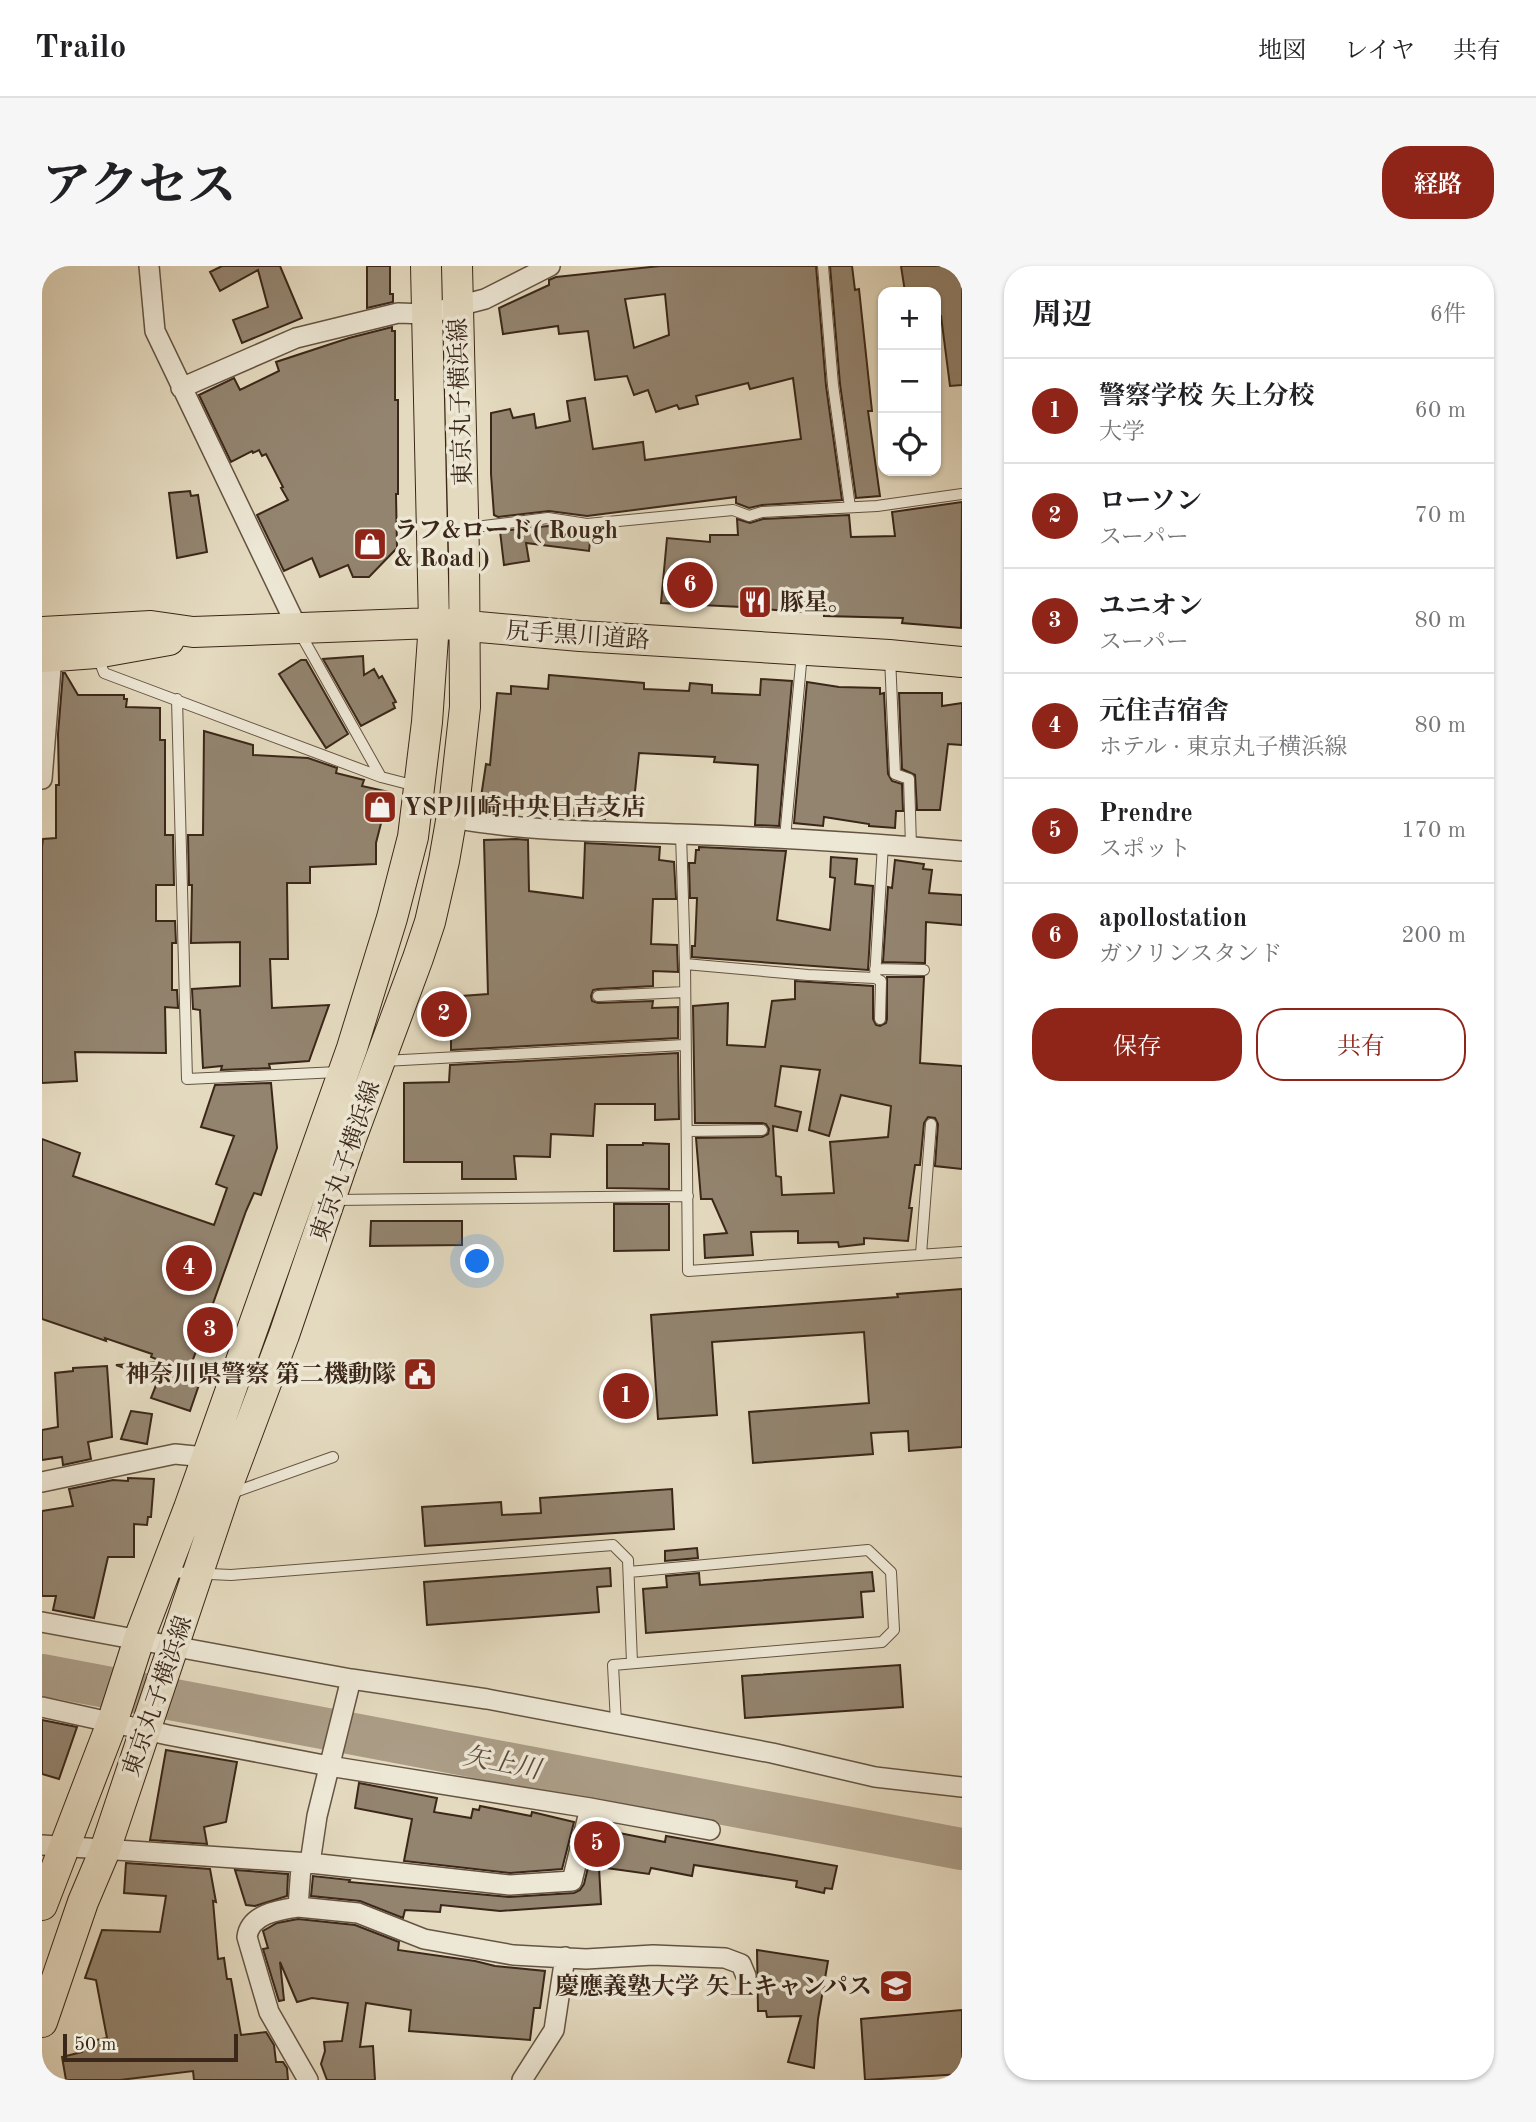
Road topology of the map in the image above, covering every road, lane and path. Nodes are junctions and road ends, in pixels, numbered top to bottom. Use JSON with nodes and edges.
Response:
{"nodes":[{"id":1,"x":149,"y":266,"type":"edge"},
{"id":2,"x":426,"y":266,"type":"edge"},
{"id":3,"x":457,"y":266,"type":"edge"},
{"id":4,"x":550,"y":266,"type":"edge"},
{"id":5,"x":823,"y":266,"type":"edge"},
{"id":6,"x":458,"y":306,"type":"junction"},
{"id":7,"x":427,"y":314,"type":"junction"},
{"id":8,"x":181,"y":388,"type":"junction"},
{"id":9,"x":962,"y":494,"type":"edge"},
{"id":10,"x":850,"y":507,"type":"junction"},
{"id":11,"x":464,"y":529,"type":"junction"},
{"id":12,"x":434,"y":623,"type":"junction"},
{"id":13,"x":466,"y":626,"type":"junction"},
{"id":14,"x":297,"y":627,"type":"junction"},
{"id":15,"x":193,"y":632,"type":"junction"},
{"id":16,"x":45,"y":648,"type":"edge"},
{"id":17,"x":802,"y":649,"type":"junction"},
{"id":18,"x":96,"y":653,"type":"junction"},
{"id":19,"x":889,"y":655,"type":"junction"},
{"id":20,"x":962,"y":662,"type":"edge"},
{"id":21,"x":177,"y":699,"type":"junction"},
{"id":22,"x":381,"y":777,"type":"junction"},
{"id":23,"x":42,"y":779,"type":"edge"},
{"id":24,"x":420,"y":787,"type":"junction"},
{"id":25,"x":452,"y":818,"type":"junction"},
{"id":26,"x":681,"y":834,"type":"junction"},
{"id":27,"x":785,"y":838,"type":"junction"},
{"id":28,"x":883,"y":844,"type":"junction"},
{"id":29,"x":911,"y":846,"type":"junction"},
{"id":30,"x":962,"y":851,"type":"edge"},
{"id":31,"x":685,"y":964,"type":"junction"},
{"id":32,"x":924,"y":970,"type":"dead end"},
{"id":33,"x":875,"y":973,"type":"junction"},
{"id":34,"x":685,"y":992,"type":"junction"},
{"id":35,"x":598,"y":996,"type":"dead end"},
{"id":36,"x":880,"y":1019,"type":"dead end"},
{"id":37,"x":684,"y":1045,"type":"junction"},
{"id":38,"x":379,"y":1061,"type":"junction"},
{"id":39,"x":343,"y":1072,"type":"junction"},
{"id":40,"x":931,"y":1124,"type":"dead end"},
{"id":41,"x":762,"y":1130,"type":"dead end"},
{"id":42,"x":687,"y":1131,"type":"junction"},
{"id":43,"x":688,"y":1196,"type":"junction"},
{"id":44,"x":331,"y":1200,"type":"junction"},
{"id":45,"x":962,"y":1252,"type":"edge"},
{"id":46,"x":921,"y":1254,"type":"junction"},
{"id":47,"x":205,"y":1457,"type":"junction"},
{"id":48,"x":333,"y":1457,"type":"dead end"},
{"id":49,"x":42,"y":1482,"type":"edge"},
{"id":50,"x":207,"y":1502,"type":"junction"},
{"id":51,"x":164,"y":1572,"type":"junction"},
{"id":52,"x":629,"y":1572,"type":"junction"},
{"id":53,"x":199,"y":1573,"type":"junction"},
{"id":54,"x":42,"y":1622,"type":"edge"},
{"id":55,"x":137,"y":1644,"type":"junction"},
{"id":56,"x":173,"y":1647,"type":"junction"},
{"id":57,"x":632,"y":1663,"type":"junction"},
{"id":58,"x":348,"y":1688,"type":"junction"},
{"id":59,"x":42,"y":1707,"type":"edge"},
{"id":60,"x":112,"y":1721,"type":"junction"},
{"id":61,"x":616,"y":1723,"type":"junction"},
{"id":62,"x":145,"y":1729,"type":"junction"},
{"id":63,"x":329,"y":1766,"type":"junction"},
{"id":64,"x":962,"y":1787,"type":"edge"},
{"id":65,"x":590,"y":1808,"type":"junction"},
{"id":66,"x":710,"y":1830,"type":"dead end"},
{"id":67,"x":52,"y":1846,"type":"edge"},
{"id":68,"x":105,"y":1850,"type":"junction"},
{"id":69,"x":310,"y":1863,"type":"junction"},
{"id":70,"x":42,"y":1905,"type":"edge"},
{"id":71,"x":298,"y":1906,"type":"junction"},
{"id":72,"x":565,"y":1958,"type":"junction"},
{"id":73,"x":746,"y":1976,"type":"dead end"},
{"id":74,"x":42,"y":2022,"type":"edge"},
{"id":75,"x":308,"y":2080,"type":"edge"},
{"id":76,"x":522,"y":2080,"type":"edge"}],
"edges":[{"from":1,"to":8,"type":"street"},
{"from":2,"to":7,"type":"main road","name":"東京丸子横浜線"},
{"from":3,"to":6,"type":"main road","name":"東京丸子横浜線"},
{"from":4,"to":6,"type":"street"},
{"from":5,"to":10,"type":"lane"},
{"from":6,"to":7,"type":"street"},
{"from":6,"to":11,"type":"main road","name":"東京丸子横浜線"},
{"from":7,"to":8,"type":"street"},
{"from":7,"to":12,"type":"main road","name":"東京丸子横浜線"},
{"from":8,"to":14,"type":"street"},
{"from":9,"to":10,"type":"lane"},
{"from":10,"to":11,"type":"lane"},
{"from":11,"to":13,"type":"main road","name":"東京丸子横浜線"},
{"from":12,"to":13,"type":"main road","name":"尻手黒川道路"},
{"from":12,"to":14,"type":"main road","name":"尻手黒川道路"},
{"from":12,"to":24,"type":"main road","name":"東京丸子横浜線"},
{"from":13,"to":17,"type":"main road","name":"尻手黒川道路"},
{"from":13,"to":25,"type":"main road","name":"東京丸子横浜線"},
{"from":14,"to":15,"type":"main road","name":"尻手黒川道路"},
{"from":14,"to":22,"type":"lane"},
{"from":15,"to":16,"type":"main road","name":"尻手黒川道路"},
{"from":15,"to":18,"type":"main road","name":"尻手黒川道路"},
{"from":16,"to":18,"type":"main road","name":"尻手黒川道路"},
{"from":16,"to":23,"type":"street"},
{"from":17,"to":19,"type":"main road","name":"尻手黒川道路"},
{"from":17,"to":27,"type":"lane"},
{"from":18,"to":21,"type":"lane"},
{"from":19,"to":20,"type":"main road","name":"尻手黒川道路"},
{"from":19,"to":29,"type":"lane"},
{"from":21,"to":22,"type":"lane"},
{"from":21,"to":39,"type":"lane"},
{"from":22,"to":24,"type":"lane"},
{"from":24,"to":39,"type":"main road","name":"東京丸子横浜線"},
{"from":25,"to":26,"type":"street"},
{"from":25,"to":38,"type":"main road","name":"東京丸子横浜線"},
{"from":26,"to":27,"type":"street"},
{"from":26,"to":31,"type":"lane"},
{"from":27,"to":28,"type":"street"},
{"from":28,"to":29,"type":"street"},
{"from":28,"to":33,"type":"lane"},
{"from":29,"to":30,"type":"street"},
{"from":31,"to":33,"type":"lane"},
{"from":31,"to":34,"type":"lane"},
{"from":32,"to":33,"type":"lane"},
{"from":33,"to":36,"type":"lane"},
{"from":34,"to":35,"type":"lane"},
{"from":34,"to":37,"type":"lane"},
{"from":37,"to":38,"type":"lane"},
{"from":37,"to":42,"type":"lane"},
{"from":38,"to":44,"type":"main road","name":"東京丸子横浜線"},
{"from":39,"to":47,"type":"main road","name":"東京丸子横浜線"},
{"from":40,"to":46,"type":"lane"},
{"from":41,"to":42,"type":"lane"},
{"from":42,"to":43,"type":"lane"},
{"from":43,"to":44,"type":"lane"},
{"from":43,"to":46,"type":"lane"},
{"from":44,"to":50,"type":"main road","name":"東京丸子横浜線"},
{"from":45,"to":46,"type":"lane"},
{"from":47,"to":49,"type":"street"},
{"from":47,"to":50,"type":"main road","name":"東京丸子横浜線"},
{"from":48,"to":50,"type":"lane"},
{"from":50,"to":51,"type":"main road","name":"東京丸子横浜線"},
{"from":50,"to":53,"type":"main road","name":"東京丸子横浜線"},
{"from":51,"to":53,"type":"lane"},
{"from":51,"to":55,"type":"main road","name":"東京丸子横浜線"},
{"from":52,"to":53,"type":"lane"},
{"from":52,"to":57,"type":"lane"},
{"from":52,"to":57,"type":"lane"},
{"from":53,"to":56,"type":"main road","name":"東京丸子横浜線"},
{"from":54,"to":55,"type":"street"},
{"from":55,"to":56,"type":"street"},
{"from":55,"to":60,"type":"main road","name":"東京丸子横浜線"},
{"from":56,"to":58,"type":"street"},
{"from":56,"to":62,"type":"main road","name":"東京丸子横浜線"},
{"from":57,"to":61,"type":"lane"},
{"from":58,"to":61,"type":"street"},
{"from":58,"to":63,"type":"street"},
{"from":59,"to":60,"type":"street"},
{"from":60,"to":62,"type":"street"},
{"from":60,"to":67,"type":"main road","name":"東京丸子横浜線"},
{"from":61,"to":64,"type":"street"},
{"from":62,"to":63,"type":"street"},
{"from":62,"to":68,"type":"main road","name":"東京丸子横浜線"},
{"from":63,"to":65,"type":"street"},
{"from":63,"to":69,"type":"street"},
{"from":65,"to":66,"type":"street"},
{"from":65,"to":69,"type":"street"},
{"from":67,"to":68,"type":"street"},
{"from":67,"to":70,"type":"main road","name":"東京丸子横浜線"},
{"from":68,"to":69,"type":"street"},
{"from":68,"to":74,"type":"main road","name":"東京丸子横浜線"},
{"from":69,"to":71,"type":"street"},
{"from":71,"to":72,"type":"street"},
{"from":71,"to":75,"type":"street"},
{"from":72,"to":73,"type":"street"},
{"from":72,"to":76,"type":"street"}]}
